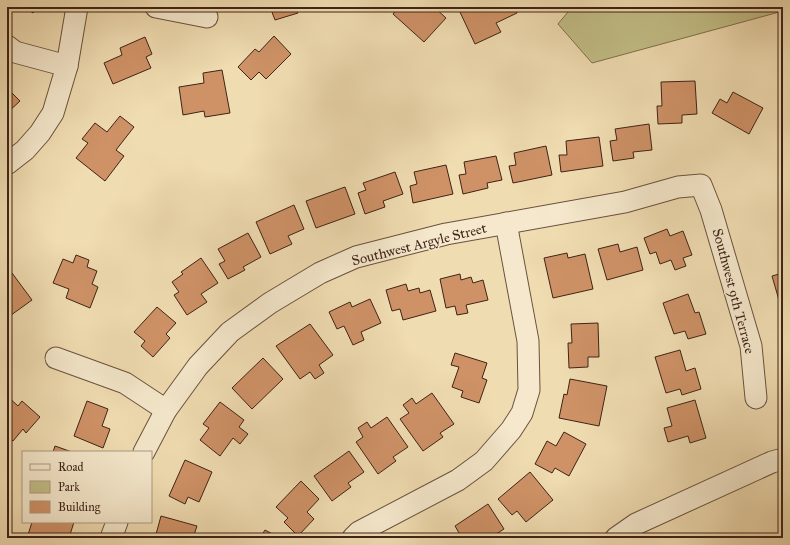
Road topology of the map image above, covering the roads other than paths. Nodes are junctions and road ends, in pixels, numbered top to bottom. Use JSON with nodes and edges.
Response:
{"nodes":[{"id":1,"x":77,"y":7,"type":"edge"},
{"id":2,"x":156,"y":7,"type":"edge"},
{"id":3,"x":207,"y":17,"type":"dead end"},
{"id":4,"x":7,"y":46,"type":"edge"},
{"id":5,"x":67,"y":66,"type":"junction"},
{"id":6,"x":7,"y":164,"type":"edge"},
{"id":7,"x":701,"y":186,"type":"joint"},
{"id":8,"x":506,"y":224,"type":"junction"},
{"id":9,"x":56,"y":358,"type":"dead end"},
{"id":10,"x":756,"y":398,"type":"dead end"},
{"id":11,"x":166,"y":410,"type":"junction"},
{"id":12,"x":145,"y":451,"type":"edge"},
{"id":13,"x":783,"y":459,"type":"edge"},
{"id":14,"x":117,"y":523,"type":"edge"},
{"id":15,"x":111,"y":538,"type":"edge"},
{"id":16,"x":353,"y":538,"type":"edge"},
{"id":17,"x":616,"y":538,"type":"edge"}],
"edges":[{"from":1,"to":5,"type":"street"},
{"from":2,"to":3,"type":"street"},
{"from":4,"to":5,"type":"street"},
{"from":5,"to":6,"type":"street"},
{"from":7,"to":8,"type":"street","name":"Southwest Argyle Street"},
{"from":7,"to":10,"type":"street","name":"Southwest 9th Terrace"},
{"from":8,"to":11,"type":"street","name":"Southwest Argyle Street"},
{"from":8,"to":16,"type":"street"},
{"from":9,"to":11,"type":"street"},
{"from":11,"to":12,"type":"street","name":"Southwest Argyle Street"},
{"from":13,"to":17,"type":"street"},
{"from":14,"to":15,"type":"street"}]}
